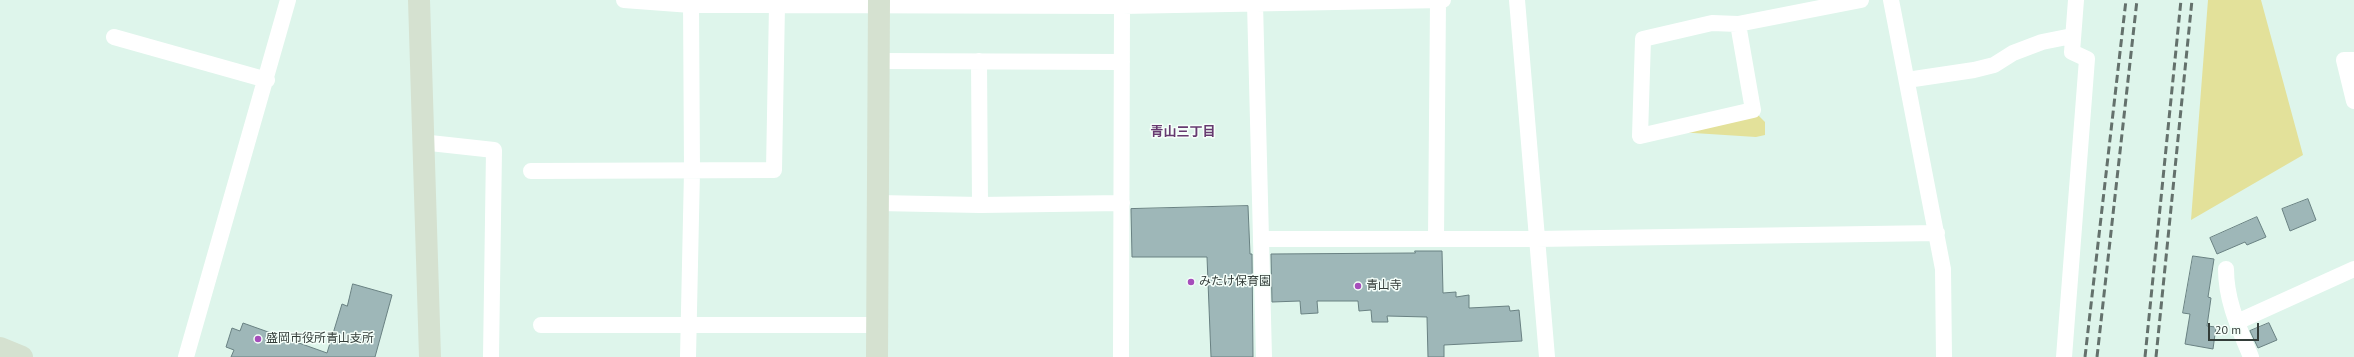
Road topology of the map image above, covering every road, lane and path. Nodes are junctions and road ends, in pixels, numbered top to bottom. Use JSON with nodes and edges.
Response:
{"nodes":[{"id":1,"x":288,"y":0,"type":"edge"},
{"id":2,"x":418,"y":0,"type":"edge"},
{"id":3,"x":624,"y":0,"type":"edge"},
{"id":4,"x":1438,"y":0,"type":"edge"},
{"id":5,"x":1443,"y":0,"type":"edge"},
{"id":6,"x":1517,"y":0,"type":"edge"},
{"id":7,"x":1861,"y":0,"type":"edge"},
{"id":8,"x":1891,"y":0,"type":"edge"},
{"id":9,"x":2076,"y":0,"type":"edge"},
{"id":10,"x":691,"y":3,"type":"edge"},
{"id":11,"x":879,"y":3,"type":"edge"},
{"id":12,"x":1122,"y":3,"type":"edge"},
{"id":13,"x":1255,"y":3,"type":"junction"},
{"id":14,"x":776,"y":5,"type":"junction"},
{"id":15,"x":1738,"y":24,"type":"junction"},
{"id":16,"x":2072,"y":36,"type":"junction"},
{"id":17,"x":114,"y":37,"type":"dead end"},
{"id":18,"x":2354,"y":60,"type":"edge"},
{"id":19,"x":879,"y":61,"type":"junction"},
{"id":20,"x":979,"y":62,"type":"junction"},
{"id":21,"x":1122,"y":62,"type":"junction"},
{"id":22,"x":267,"y":80,"type":"junction"},
{"id":23,"x":1907,"y":80,"type":"junction"},
{"id":24,"x":2354,"y":101,"type":"edge"},
{"id":25,"x":430,"y":143,"type":"dead end"},
{"id":26,"x":531,"y":171,"type":"dead end"},
{"id":27,"x":692,"y":171,"type":"junction"},
{"id":28,"x":878,"y":203,"type":"junction"},
{"id":29,"x":1122,"y":203,"type":"junction"},
{"id":30,"x":980,"y":206,"type":"junction"},
{"id":31,"x":1937,"y":233,"type":"junction"},
{"id":32,"x":1261,"y":239,"type":"junction"},
{"id":33,"x":1436,"y":239,"type":"junction"},
{"id":34,"x":1536,"y":239,"type":"junction"},
{"id":35,"x":2226,"y":269,"type":"dead end"},
{"id":36,"x":2354,"y":269,"type":"edge"},
{"id":37,"x":2237,"y":322,"type":"junction"},
{"id":38,"x":541,"y":325,"type":"dead end"},
{"id":39,"x":689,"y":325,"type":"junction"},
{"id":40,"x":878,"y":325,"type":"junction"},
{"id":41,"x":0,"y":348,"type":"edge"},
{"id":42,"x":22,"y":357,"type":"edge"},
{"id":43,"x":186,"y":357,"type":"edge"},
{"id":44,"x":430,"y":357,"type":"edge"},
{"id":45,"x":491,"y":357,"type":"edge"},
{"id":46,"x":688,"y":357,"type":"edge"},
{"id":47,"x":877,"y":357,"type":"edge"},
{"id":48,"x":1121,"y":357,"type":"edge"},
{"id":49,"x":1264,"y":357,"type":"edge"},
{"id":50,"x":1547,"y":357,"type":"edge"},
{"id":51,"x":1944,"y":357,"type":"edge"},
{"id":52,"x":2064,"y":357,"type":"edge"},
{"id":53,"x":2251,"y":357,"type":"edge"}],
"edges":[{"from":1,"to":22,"type":"street"},
{"from":2,"to":44,"type":"street"},
{"from":3,"to":10,"type":"street"},
{"from":4,"to":5,"type":"street"},
{"from":4,"to":13,"type":"street"},
{"from":4,"to":33,"type":"street"},
{"from":6,"to":34,"type":"street"},
{"from":7,"to":15,"type":"street"},
{"from":8,"to":23,"type":"street"},
{"from":9,"to":16,"type":"street"},
{"from":10,"to":14,"type":"street"},
{"from":10,"to":27,"type":"street"},
{"from":11,"to":12,"type":"street"},
{"from":11,"to":14,"type":"street"},
{"from":11,"to":19,"type":"street"},
{"from":12,"to":13,"type":"street"},
{"from":12,"to":21,"type":"street"},
{"from":13,"to":32,"type":"street"},
{"from":14,"to":27,"type":"street"},
{"from":15,"to":15,"type":"street"},
{"from":16,"to":23,"type":"street"},
{"from":16,"to":52,"type":"street"},
{"from":17,"to":22,"type":"street"},
{"from":18,"to":24,"type":"street"},
{"from":19,"to":20,"type":"street"},
{"from":19,"to":28,"type":"street"},
{"from":20,"to":21,"type":"street"},
{"from":20,"to":30,"type":"street"},
{"from":21,"to":29,"type":"street"},
{"from":22,"to":43,"type":"street"},
{"from":23,"to":31,"type":"street"},
{"from":25,"to":45,"type":"street"},
{"from":26,"to":27,"type":"street"},
{"from":27,"to":39,"type":"street"},
{"from":28,"to":30,"type":"street"},
{"from":28,"to":40,"type":"street"},
{"from":29,"to":30,"type":"street"},
{"from":29,"to":48,"type":"street"},
{"from":31,"to":34,"type":"street"},
{"from":31,"to":51,"type":"street"},
{"from":32,"to":33,"type":"street"},
{"from":32,"to":49,"type":"street"},
{"from":33,"to":34,"type":"street"},
{"from":34,"to":50,"type":"street"},
{"from":35,"to":37,"type":"street"},
{"from":36,"to":37,"type":"street"},
{"from":37,"to":53,"type":"street"},
{"from":38,"to":39,"type":"street"},
{"from":39,"to":40,"type":"street"},
{"from":39,"to":46,"type":"street"},
{"from":40,"to":47,"type":"street"},
{"from":41,"to":42,"type":"street"}]}
